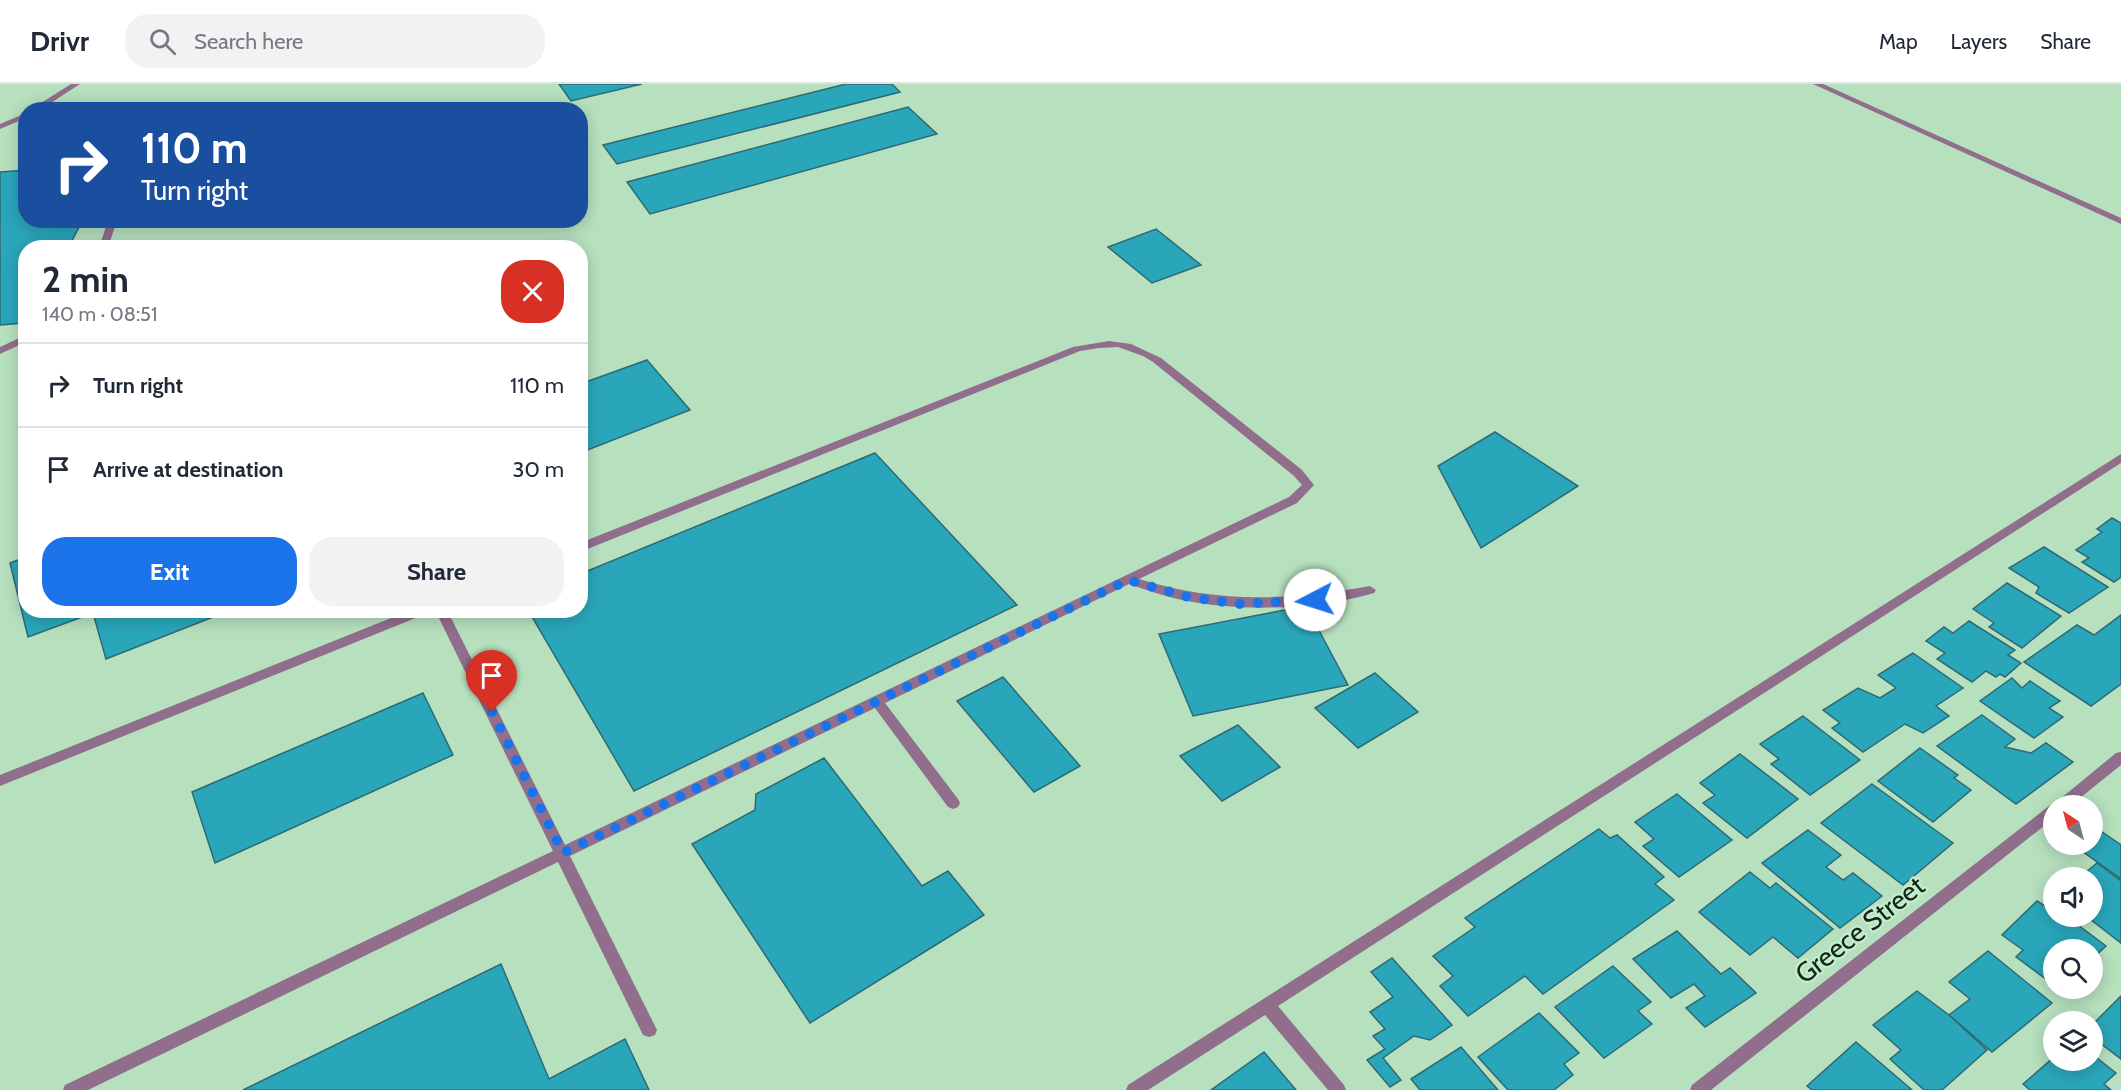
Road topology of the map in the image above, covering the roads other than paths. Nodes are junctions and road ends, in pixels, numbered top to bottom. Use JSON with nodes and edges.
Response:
{"nodes":[{"id":1,"x":76,"y":84,"type":"edge"},
{"id":2,"x":1817,"y":84,"type":"edge"},
{"id":3,"x":47,"y":102,"type":"edge"},
{"id":4,"x":18,"y":119,"type":"edge"},
{"id":5,"x":0,"y":127,"type":"edge"},
{"id":6,"x":2121,"y":221,"type":"edge"},
{"id":7,"x":18,"y":342,"type":"edge"},
{"id":8,"x":0,"y":351,"type":"edge"},
{"id":9,"x":2121,"y":458,"type":"edge"},
{"id":10,"x":588,"y":545,"type":"edge"},
{"id":11,"x":1128,"y":580,"type":"junction"},
{"id":12,"x":1370,"y":590,"type":"dead end"},
{"id":13,"x":404,"y":618,"type":"edge"},
{"id":14,"x":445,"y":618,"type":"edge"},
{"id":15,"x":877,"y":701,"type":"junction"},
{"id":16,"x":2121,"y":757,"type":"edge"},
{"id":17,"x":0,"y":781,"type":"edge"},
{"id":18,"x":2074,"y":795,"type":"edge"},
{"id":19,"x":953,"y":803,"type":"dead end"},
{"id":20,"x":2043,"y":819,"type":"edge"},
{"id":21,"x":563,"y":853,"type":"junction"},
{"id":22,"x":1267,"y":1005,"type":"junction"},
{"id":23,"x":649,"y":1030,"type":"dead end"},
{"id":24,"x":71,"y":1090,"type":"edge"},
{"id":25,"x":1134,"y":1090,"type":"edge"},
{"id":26,"x":1338,"y":1090,"type":"edge"},
{"id":27,"x":1698,"y":1090,"type":"edge"}],
"edges":[{"from":1,"to":3,"type":"street"},
{"from":2,"to":6,"type":"street"},
{"from":4,"to":5,"type":"street"},
{"from":7,"to":8,"type":"street"},
{"from":9,"to":22,"type":"street"},
{"from":10,"to":11,"type":"street"},
{"from":11,"to":12,"type":"street"},
{"from":11,"to":15,"type":"street"},
{"from":13,"to":17,"type":"street"},
{"from":14,"to":21,"type":"street"},
{"from":15,"to":19,"type":"street"},
{"from":15,"to":21,"type":"street"},
{"from":16,"to":18,"type":"street"},
{"from":20,"to":27,"type":"street","name":"Greece Street"},
{"from":21,"to":23,"type":"street"},
{"from":21,"to":24,"type":"street"},
{"from":22,"to":25,"type":"street"},
{"from":22,"to":26,"type":"street"}]}
